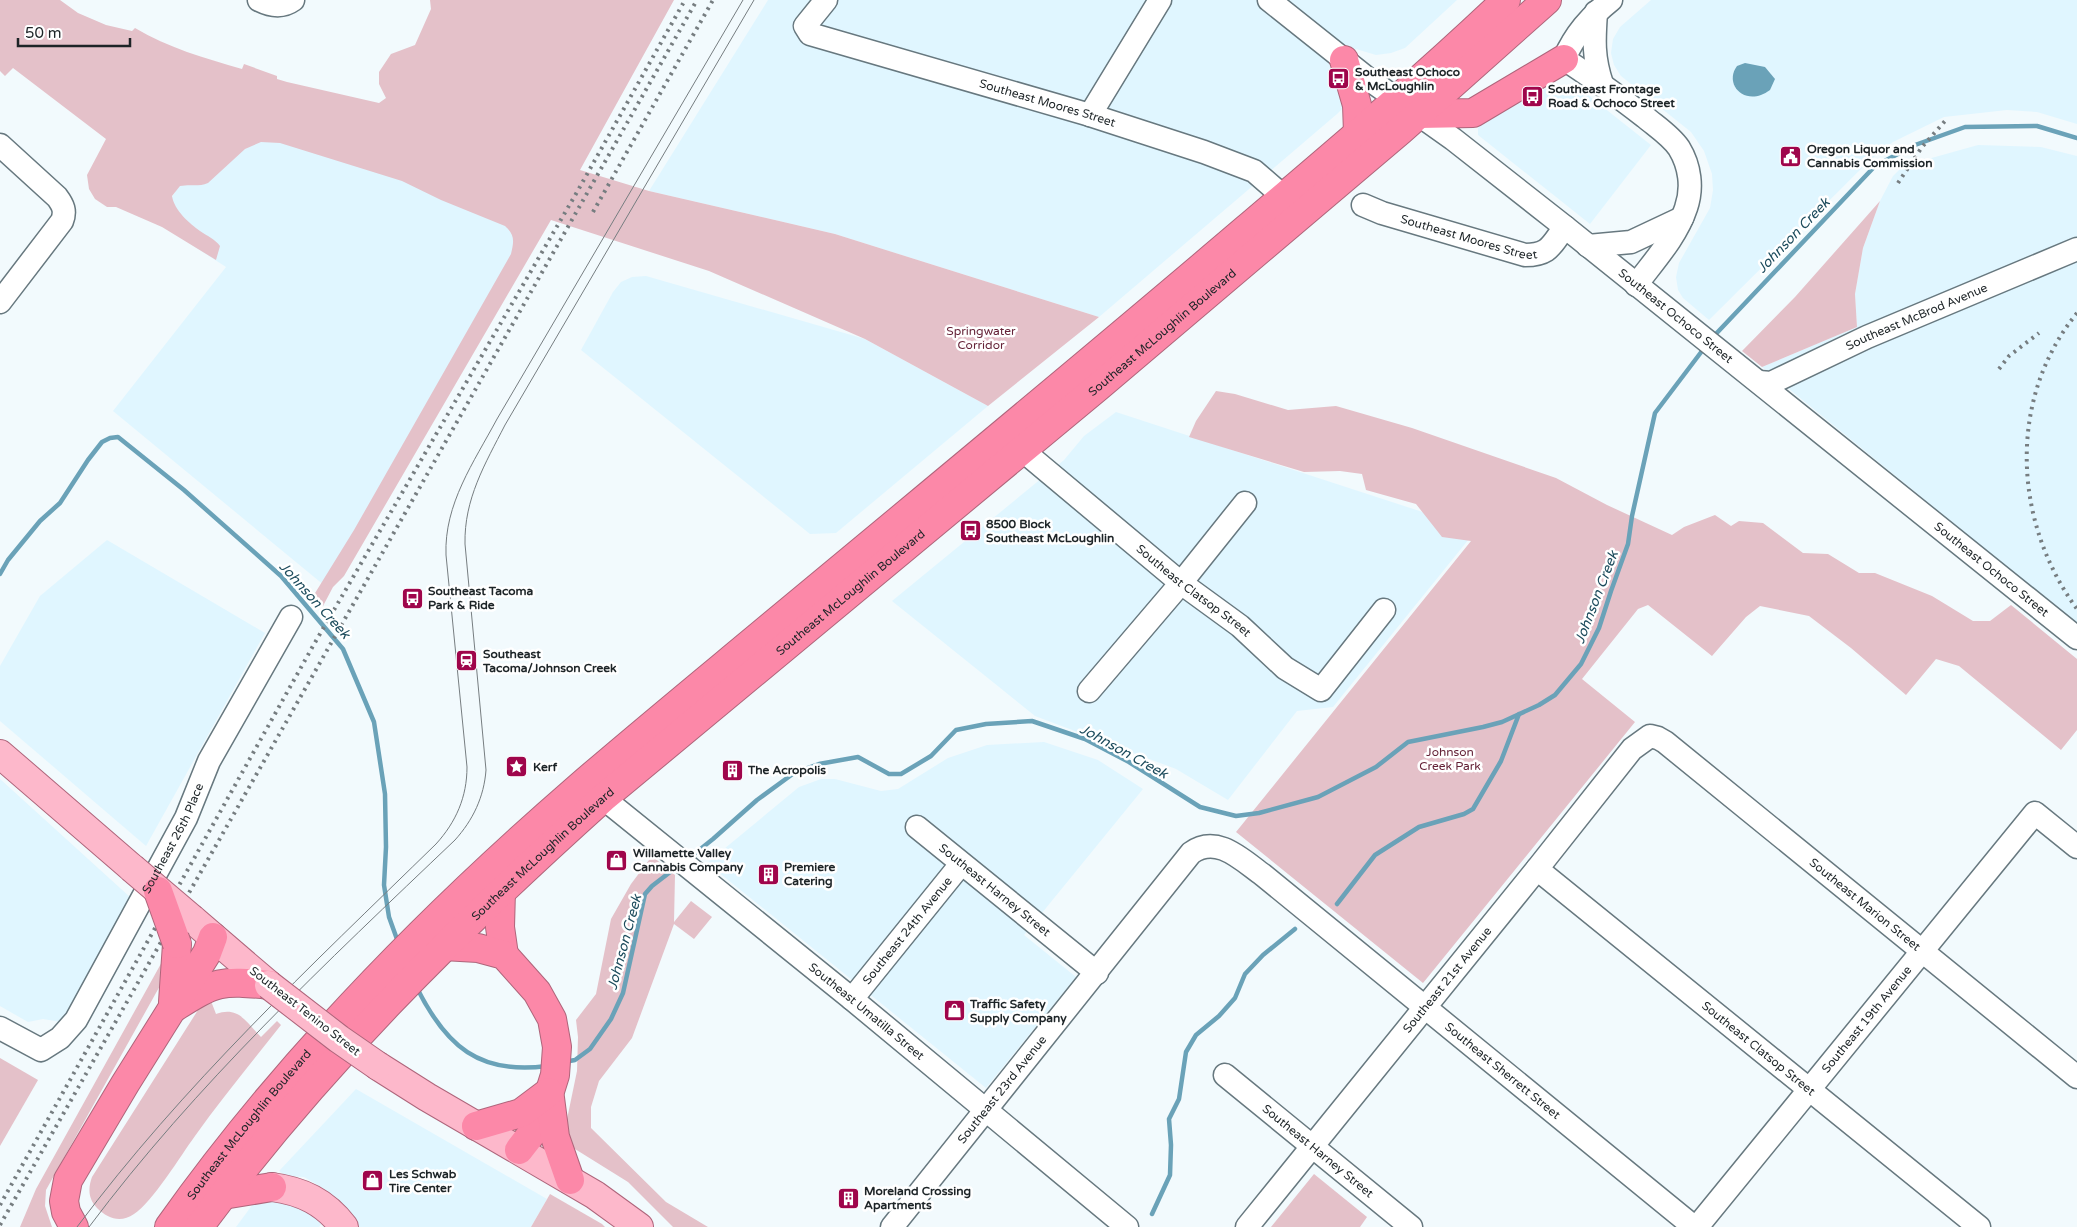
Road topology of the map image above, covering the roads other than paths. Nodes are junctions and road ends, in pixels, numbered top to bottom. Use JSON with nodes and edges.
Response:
{"nodes":[{"id":1,"x":259,"y":0,"type":"edge"},
{"id":2,"x":826,"y":0,"type":"edge"},
{"id":3,"x":1160,"y":0,"type":"edge"},
{"id":4,"x":1269,"y":0,"type":"edge"},
{"id":5,"x":1506,"y":0,"type":"edge"},
{"id":6,"x":1547,"y":0,"type":"edge"},
{"id":7,"x":291,"y":2,"type":"edge"},
{"id":8,"x":1604,"y":6,"type":"edge"},
{"id":9,"x":1564,"y":59,"type":"junction"},
{"id":10,"x":1344,"y":60,"type":"junction"},
{"id":11,"x":1602,"y":84,"type":"junction"},
{"id":12,"x":1408,"y":107,"type":"junction"},
{"id":13,"x":1090,"y":115,"type":"junction"},
{"id":14,"x":1358,"y":133,"type":"junction"},
{"id":15,"x":0,"y":145,"type":"edge"},
{"id":16,"x":1284,"y":197,"type":"junction"},
{"id":17,"x":1363,"y":205,"type":"dead end"},
{"id":18,"x":1682,"y":218,"type":"junction"},
{"id":19,"x":1565,"y":227,"type":"junction"},
{"id":20,"x":1588,"y":246,"type":"junction"},
{"id":21,"x":2077,"y":249,"type":"edge"},
{"id":22,"x":1636,"y":284,"type":"junction"},
{"id":23,"x":0,"y":302,"type":"edge"},
{"id":24,"x":1759,"y":382,"type":"junction"},
{"id":25,"x":1022,"y":450,"type":"junction"},
{"id":26,"x":1245,"y":503,"type":"dead end"},
{"id":27,"x":1181,"y":583,"type":"junction"},
{"id":28,"x":1384,"y":610,"type":"dead end"},
{"id":29,"x":291,"y":618,"type":"dead end"},
{"id":30,"x":2077,"y":638,"type":"edge"},
{"id":31,"x":1089,"y":691,"type":"dead end"},
{"id":32,"x":1650,"y":736,"type":"joint"},
{"id":33,"x":0,"y":754,"type":"edge"},
{"id":34,"x":603,"y":798,"type":"junction"},
{"id":35,"x":917,"y":826,"type":"dead end"},
{"id":36,"x":1214,"y":845,"type":"joint"},
{"id":37,"x":2077,"y":847,"type":"edge"},
{"id":38,"x":961,"y":864,"type":"junction"},
{"id":39,"x":1537,"y":869,"type":"junction"},
{"id":40,"x":158,"y":891,"type":"junction"},
{"id":41,"x":501,"y":891,"type":"junction"},
{"id":42,"x":437,"y":935,"type":"junction"},
{"id":43,"x":213,"y":937,"type":"junction"},
{"id":44,"x":1921,"y":952,"type":"junction"},
{"id":45,"x":504,"y":955,"type":"junction"},
{"id":46,"x":1097,"y":973,"type":"junction"},
{"id":47,"x":391,"y":981,"type":"junction"},
{"id":48,"x":269,"y":985,"type":"junction"},
{"id":49,"x":852,"y":999,"type":"junction"},
{"id":50,"x":172,"y":1009,"type":"junction"},
{"id":51,"x":1425,"y":1009,"type":"junction"},
{"id":52,"x":0,"y":1028,"type":"edge"},
{"id":53,"x":1224,"y":1075,"type":"dead end"},
{"id":54,"x":2077,"y":1077,"type":"edge"},
{"id":55,"x":1809,"y":1088,"type":"junction"},
{"id":56,"x":549,"y":1092,"type":"junction"},
{"id":57,"x":986,"y":1110,"type":"junction"},
{"id":58,"x":476,"y":1126,"type":"junction"},
{"id":59,"x":1312,"y":1147,"type":"junction"},
{"id":60,"x":519,"y":1150,"type":"junction"},
{"id":61,"x":570,"y":1180,"type":"junction"},
{"id":62,"x":272,"y":1187,"type":"joint"},
{"id":63,"x":223,"y":1195,"type":"junction"},
{"id":64,"x":167,"y":1226,"type":"edge"},
{"id":65,"x":74,"y":1227,"type":"edge"},
{"id":66,"x":199,"y":1227,"type":"edge"},
{"id":67,"x":344,"y":1227,"type":"edge"},
{"id":68,"x":638,"y":1227,"type":"edge"},
{"id":69,"x":892,"y":1227,"type":"edge"},
{"id":70,"x":1127,"y":1227,"type":"edge"},
{"id":71,"x":1247,"y":1227,"type":"edge"},
{"id":72,"x":1411,"y":1227,"type":"edge"},
{"id":73,"x":1696,"y":1227,"type":"edge"},
{"id":74,"x":1979,"y":1227,"type":"edge"}],
"edges":[{"from":1,"to":7,"type":"street"},
{"from":2,"to":13,"type":"street","name":"Southeast Moores Street"},
{"from":3,"to":13,"type":"street"},
{"from":4,"to":10,"type":"street","name":"Southeast Ochoco Street"},
{"from":5,"to":12,"type":"highway","name":"Southeast McLoughlin Boulevard"},
{"from":6,"to":12,"type":"highway","name":"Southeast McLoughlin Boulevard"},
{"from":8,"to":9,"type":"street"},
{"from":8,"to":11,"type":"street"},
{"from":9,"to":11,"type":"street"},
{"from":9,"to":12,"type":"highway"},
{"from":10,"to":12,"type":"street","name":"Southeast Ochoco Street"},
{"from":10,"to":14,"type":"highway"},
{"from":11,"to":18,"type":"street"},
{"from":12,"to":14,"type":"highway","name":"Southeast McLoughlin Boulevard"},
{"from":12,"to":19,"type":"street","name":"Southeast Ochoco Street"},
{"from":12,"to":25,"type":"highway","name":"Southeast McLoughlin Boulevard"},
{"from":13,"to":16,"type":"street","name":"Southeast Moores Street"},
{"from":14,"to":16,"type":"highway","name":"Southeast McLoughlin Boulevard"},
{"from":15,"to":23,"type":"street"},
{"from":16,"to":42,"type":"highway","name":"Southeast McLoughlin Boulevard"},
{"from":17,"to":19,"type":"street","name":"Southeast Moores Street"},
{"from":18,"to":20,"type":"street"},
{"from":18,"to":22,"type":"street"},
{"from":19,"to":20,"type":"street","name":"Southeast Ochoco Street"},
{"from":20,"to":22,"type":"street","name":"Southeast Ochoco Street"},
{"from":21,"to":24,"type":"street","name":"Southeast McBrod Avenue"},
{"from":22,"to":24,"type":"street","name":"Southeast Ochoco Street"},
{"from":24,"to":30,"type":"street","name":"Southeast Ochoco Street"},
{"from":25,"to":27,"type":"street","name":"Southeast Clatsop Street"},
{"from":25,"to":34,"type":"highway","name":"Southeast McLoughlin Boulevard"},
{"from":26,"to":27,"type":"street"},
{"from":27,"to":28,"type":"street","name":"Southeast Clatsop Street"},
{"from":27,"to":31,"type":"street"},
{"from":29,"to":52,"type":"street","name":"Southeast 26th Place"},
{"from":32,"to":39,"type":"street","name":"Southeast 21st Avenue"},
{"from":32,"to":44,"type":"street","name":"Southeast Marion Street"},
{"from":33,"to":40,"type":"main road","name":"Southeast Tenino Street","bridge":true},
{"from":34,"to":41,"type":"highway","name":"Southeast McLoughlin Boulevard"},
{"from":34,"to":49,"type":"street","name":"Southeast Umatilla Street"},
{"from":35,"to":38,"type":"street","name":"Southeast Harney Street"},
{"from":36,"to":46,"type":"street","name":"Southeast 23rd Avenue"},
{"from":36,"to":51,"type":"street","name":"Southeast Sherrett Street"},
{"from":37,"to":44,"type":"street","name":"Southeast 19th Avenue"},
{"from":38,"to":46,"type":"street","name":"Southeast Harney Street"},
{"from":38,"to":49,"type":"street","name":"Southeast 24th Avenue"},
{"from":39,"to":51,"type":"street","name":"Southeast 21st Avenue"},
{"from":39,"to":55,"type":"street","name":"Southeast Clatsop Street"},
{"from":40,"to":43,"type":"main road","name":"Southeast Tenino Street","bridge":true},
{"from":40,"to":50,"type":"highway","bridge":true},
{"from":41,"to":42,"type":"highway","name":"Southeast McLoughlin Boulevard"},
{"from":41,"to":45,"type":"highway"},
{"from":42,"to":45,"type":"highway"},
{"from":42,"to":47,"type":"highway","name":"Southeast McLoughlin Boulevard"},
{"from":43,"to":48,"type":"main road","name":"Southeast Tenino Street"},
{"from":43,"to":50,"type":"highway"},
{"from":44,"to":54,"type":"street","name":"Southeast Marion Street"},
{"from":44,"to":55,"type":"street","name":"Southeast 19th Avenue"},
{"from":45,"to":56,"type":"highway"},
{"from":46,"to":57,"type":"street","name":"Southeast 23rd Avenue"},
{"from":47,"to":63,"type":"highway","name":"Southeast McLoughlin Boulevard"},
{"from":47,"to":64,"type":"highway","name":"Southeast McLoughlin Boulevard"},
{"from":48,"to":50,"type":"highway"},
{"from":48,"to":58,"type":"main road","name":"Southeast Tenino Street","bridge":true},
{"from":49,"to":57,"type":"street","name":"Southeast Umatilla Street"},
{"from":50,"to":65,"type":"highway"},
{"from":51,"to":59,"type":"street","name":"Southeast 21st Avenue"},
{"from":51,"to":73,"type":"street","name":"Southeast Sherrett Street"},
{"from":53,"to":59,"type":"street","name":"Southeast Harney Street"},
{"from":55,"to":73,"type":"street","name":"Southeast 19th Avenue"},
{"from":55,"to":74,"type":"street","name":"Southeast Clatsop Street"},
{"from":56,"to":58,"type":"highway"},
{"from":56,"to":60,"type":"highway"},
{"from":56,"to":61,"type":"highway"},
{"from":57,"to":69,"type":"street","name":"Southeast 23rd Avenue"},
{"from":57,"to":70,"type":"street","name":"Southeast Umatilla Street"},
{"from":58,"to":60,"type":"main road","name":"Southeast Tenino Street"},
{"from":59,"to":71,"type":"street","name":"Southeast 21st Avenue"},
{"from":59,"to":72,"type":"street","name":"Southeast Harney Street"},
{"from":60,"to":61,"type":"main road","name":"Southeast Tenino Street"},
{"from":61,"to":68,"type":"main road","name":"Southeast Tenino Street"},
{"from":62,"to":63,"type":"highway"},
{"from":62,"to":67,"type":"main road"},
{"from":63,"to":66,"type":"highway","name":"Southeast McLoughlin Boulevard"}]}
